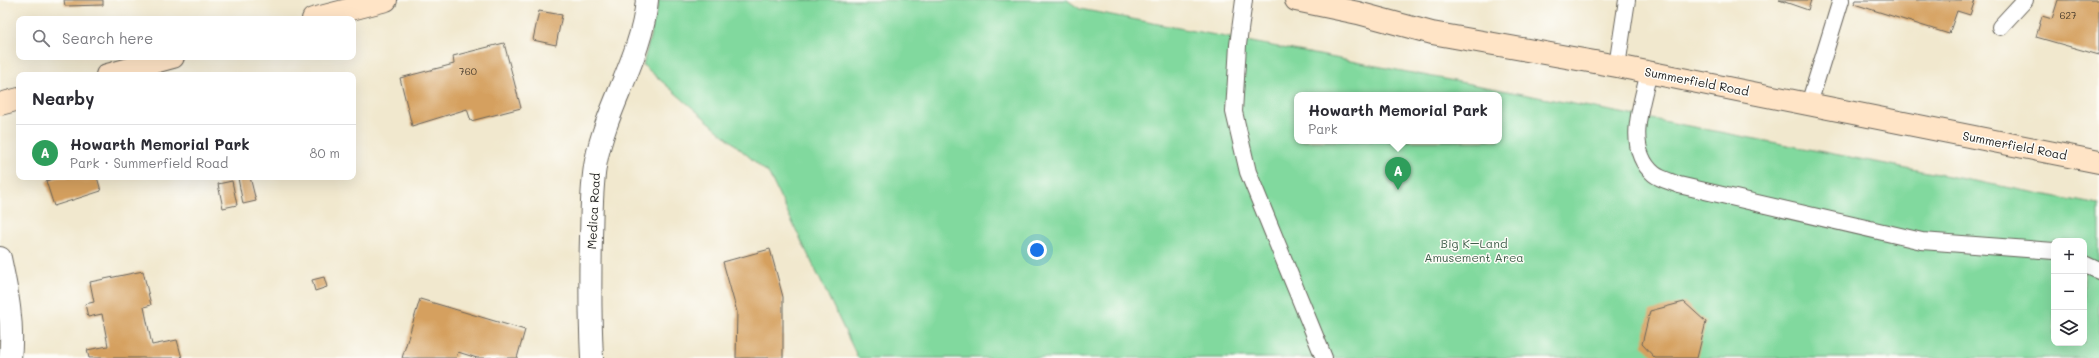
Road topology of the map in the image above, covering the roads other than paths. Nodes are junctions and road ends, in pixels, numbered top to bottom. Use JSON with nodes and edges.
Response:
{"nodes":[{"id":1,"x":647,"y":0,"type":"edge"},
{"id":2,"x":1244,"y":0,"type":"edge"},
{"id":3,"x":1296,"y":0,"type":"edge"},
{"id":4,"x":1627,"y":0,"type":"edge"},
{"id":5,"x":1841,"y":0,"type":"edge"},
{"id":6,"x":2025,"y":0,"type":"edge"},
{"id":7,"x":373,"y":2,"type":"edge"},
{"id":8,"x":324,"y":16,"type":"edge"},
{"id":9,"x":2000,"y":27,"type":"dead end"},
{"id":10,"x":162,"y":60,"type":"edge"},
{"id":11,"x":1617,"y":66,"type":"junction"},
{"id":12,"x":118,"y":72,"type":"edge"},
{"id":13,"x":1649,"y":72,"type":"junction"},
{"id":14,"x":16,"y":100,"type":"edge"},
{"id":15,"x":0,"y":104,"type":"edge"},
{"id":16,"x":1809,"y":104,"type":"junction"},
{"id":17,"x":2099,"y":162,"type":"edge"},
{"id":18,"x":2051,"y":251,"type":"edge"},
{"id":19,"x":0,"y":258,"type":"edge"},
{"id":20,"x":2087,"y":265,"type":"edge"},
{"id":21,"x":2099,"y":271,"type":"edge"},
{"id":22,"x":10,"y":358,"type":"edge"},
{"id":23,"x":592,"y":358,"type":"edge"},
{"id":24,"x":1324,"y":358,"type":"edge"}],
"edges":[{"from":1,"to":23,"type":"street","name":"Medica Road"},
{"from":2,"to":24,"type":"lane"},
{"from":3,"to":11,"type":"street","name":"Summerfield Road"},
{"from":4,"to":11,"type":"lane"},
{"from":5,"to":16,"type":"lane"},
{"from":6,"to":9,"type":"lane"},
{"from":7,"to":8,"type":"street"},
{"from":10,"to":12,"type":"street"},
{"from":11,"to":13,"type":"street","name":"Summerfield Road"},
{"from":13,"to":16,"type":"street","name":"Summerfield Road"},
{"from":13,"to":18,"type":"lane"},
{"from":14,"to":15,"type":"street"},
{"from":16,"to":17,"type":"street","name":"Summerfield Road"},
{"from":19,"to":22,"type":"street"},
{"from":20,"to":21,"type":"lane"}]}
